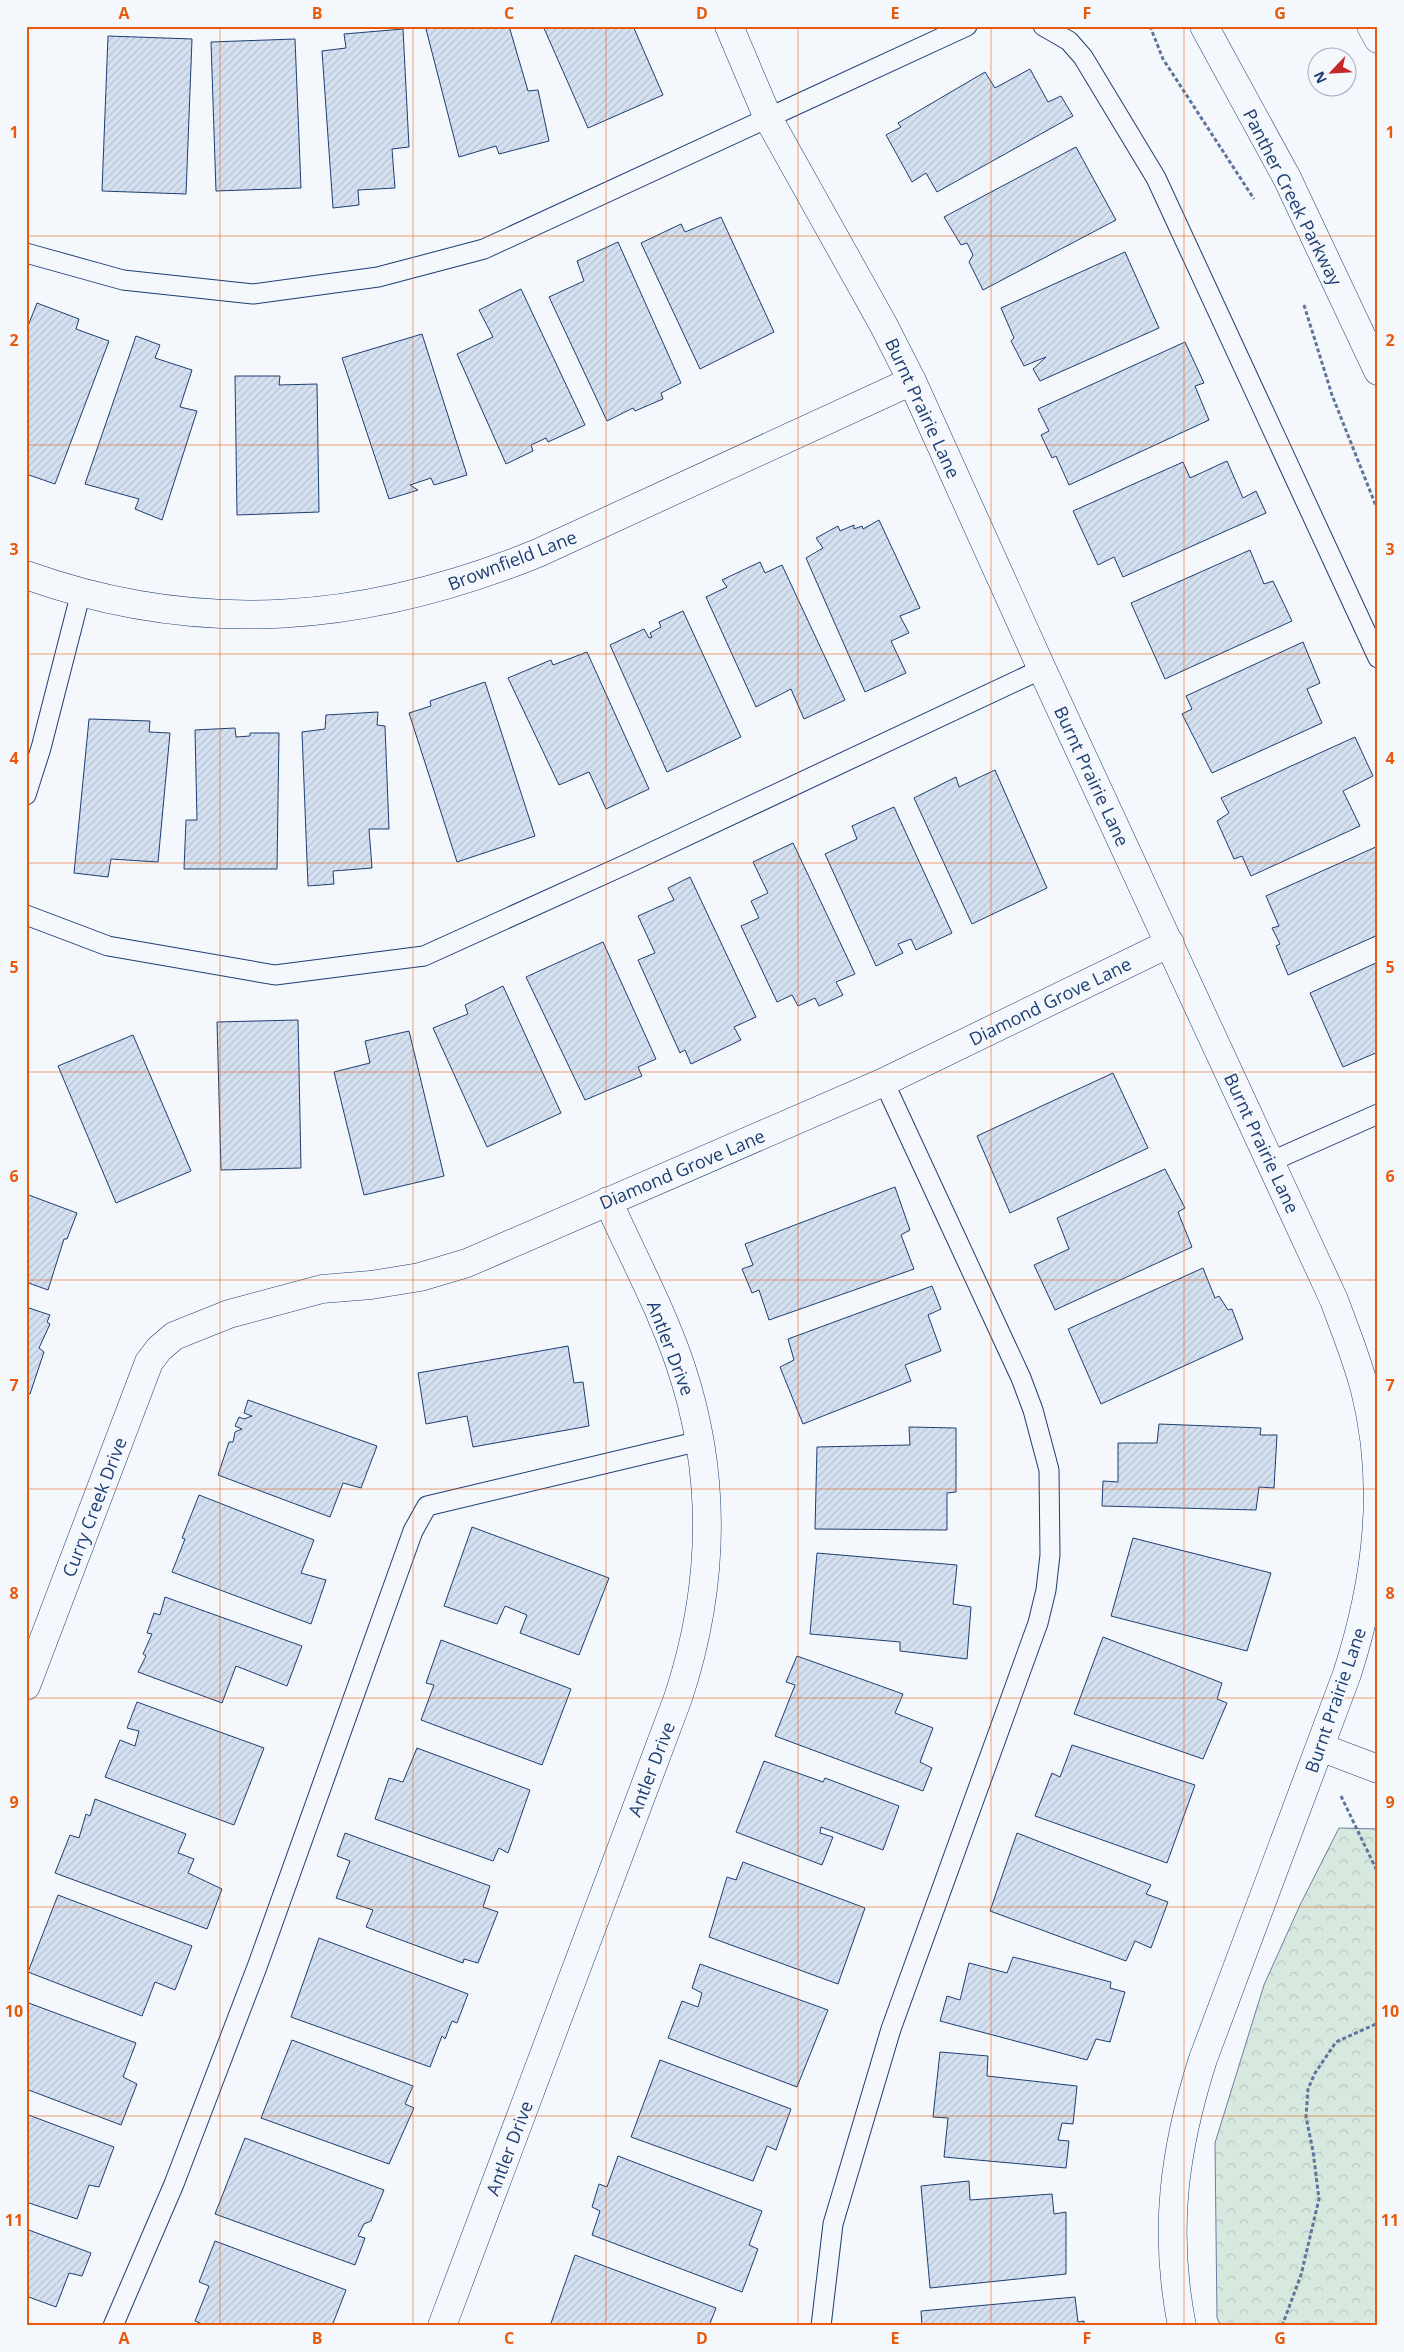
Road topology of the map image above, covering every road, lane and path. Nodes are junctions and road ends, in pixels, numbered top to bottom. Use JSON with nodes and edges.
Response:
{"nodes":[{"id":1,"x":729,"y":26,"type":"edge"},
{"id":2,"x":967,"y":26,"type":"edge"},
{"id":3,"x":1043,"y":26,"type":"edge"},
{"id":4,"x":1150,"y":26,"type":"edge"},
{"id":5,"x":1204,"y":26,"type":"edge"},
{"id":6,"x":1371,"y":26,"type":"edge"},
{"id":7,"x":1378,"y":39,"type":"edge"},
{"id":8,"x":768,"y":118,"type":"junction"},
{"id":9,"x":1255,"y":200,"type":"dead end"},
{"id":10,"x":26,"y":253,"type":"edge"},
{"id":11,"x":1301,"y":295,"type":"dead end"},
{"id":12,"x":1378,"y":371,"type":"edge"},
{"id":13,"x":912,"y":381,"type":"junction"},
{"id":14,"x":1378,"y":511,"type":"edge"},
{"id":15,"x":26,"y":575,"type":"edge"},
{"id":16,"x":81,"y":592,"type":"junction"},
{"id":17,"x":1378,"y":658,"type":"edge"},
{"id":18,"x":1042,"y":669,"type":"junction"},
{"id":19,"x":26,"y":795,"type":"edge"},
{"id":20,"x":26,"y":915,"type":"edge"},
{"id":21,"x":1170,"y":943,"type":"junction"},
{"id":22,"x":884,"y":1082,"type":"junction"},
{"id":23,"x":1378,"y":1114,"type":"edge"},
{"id":24,"x":1270,"y":1162,"type":"junction"},
{"id":25,"x":608,"y":1201,"type":"junction"},
{"id":26,"x":174,"y":1336,"type":"joint"},
{"id":27,"x":700,"y":1441,"type":"junction"},
{"id":28,"x":26,"y":1686,"type":"edge"},
{"id":29,"x":1320,"y":1747,"type":"junction"},
{"id":30,"x":1378,"y":1769,"type":"edge"},
{"id":31,"x":1378,"y":1873,"type":"edge"},
{"id":32,"x":1378,"y":2023,"type":"edge"},
{"id":33,"x":113,"y":2326,"type":"edge"},
{"id":34,"x":442,"y":2326,"type":"edge"},
{"id":35,"x":821,"y":2326,"type":"edge"},
{"id":36,"x":1182,"y":2326,"type":"edge"},
{"id":37,"x":1282,"y":2326,"type":"edge"}],
"edges":[{"from":1,"to":8,"type":"street","name":"Burnt Prairie Lane"},
{"from":2,"to":8,"type":"lane"},
{"from":3,"to":17,"type":"lane"},
{"from":4,"to":9,"type":"path"},
{"from":5,"to":12,"type":"street","name":"Panther Creek Parkway"},
{"from":6,"to":7,"type":"street"},
{"from":8,"to":10,"type":"lane"},
{"from":8,"to":13,"type":"street","name":"Burnt Prairie Lane"},
{"from":11,"to":14,"type":"path"},
{"from":13,"to":16,"type":"street","name":"Brownfield Lane"},
{"from":13,"to":18,"type":"street","name":"Burnt Prairie Lane"},
{"from":15,"to":16,"type":"street","name":"Brownfield Lane"},
{"from":16,"to":19,"type":"lane"},
{"from":18,"to":20,"type":"lane"},
{"from":18,"to":21,"type":"street","name":"Burnt Prairie Lane"},
{"from":21,"to":22,"type":"street","name":"Diamond Grove Lane"},
{"from":21,"to":24,"type":"street","name":"Burnt Prairie Lane"},
{"from":22,"to":25,"type":"street","name":"Diamond Grove Lane"},
{"from":22,"to":35,"type":"lane"},
{"from":23,"to":24,"type":"lane"},
{"from":24,"to":29,"type":"street","name":"Burnt Prairie Lane"},
{"from":25,"to":26,"type":"street","name":"Diamond Grove Lane"},
{"from":25,"to":27,"type":"street","name":"Antler Drive"},
{"from":26,"to":28,"type":"street","name":"Curry Creek Drive"},
{"from":27,"to":33,"type":"lane"},
{"from":27,"to":34,"type":"street","name":"Antler Drive"},
{"from":29,"to":30,"type":"street"},
{"from":29,"to":31,"type":"path"},
{"from":29,"to":36,"type":"street","name":"Burnt Prairie Lane"},
{"from":32,"to":37,"type":"path"}]}
